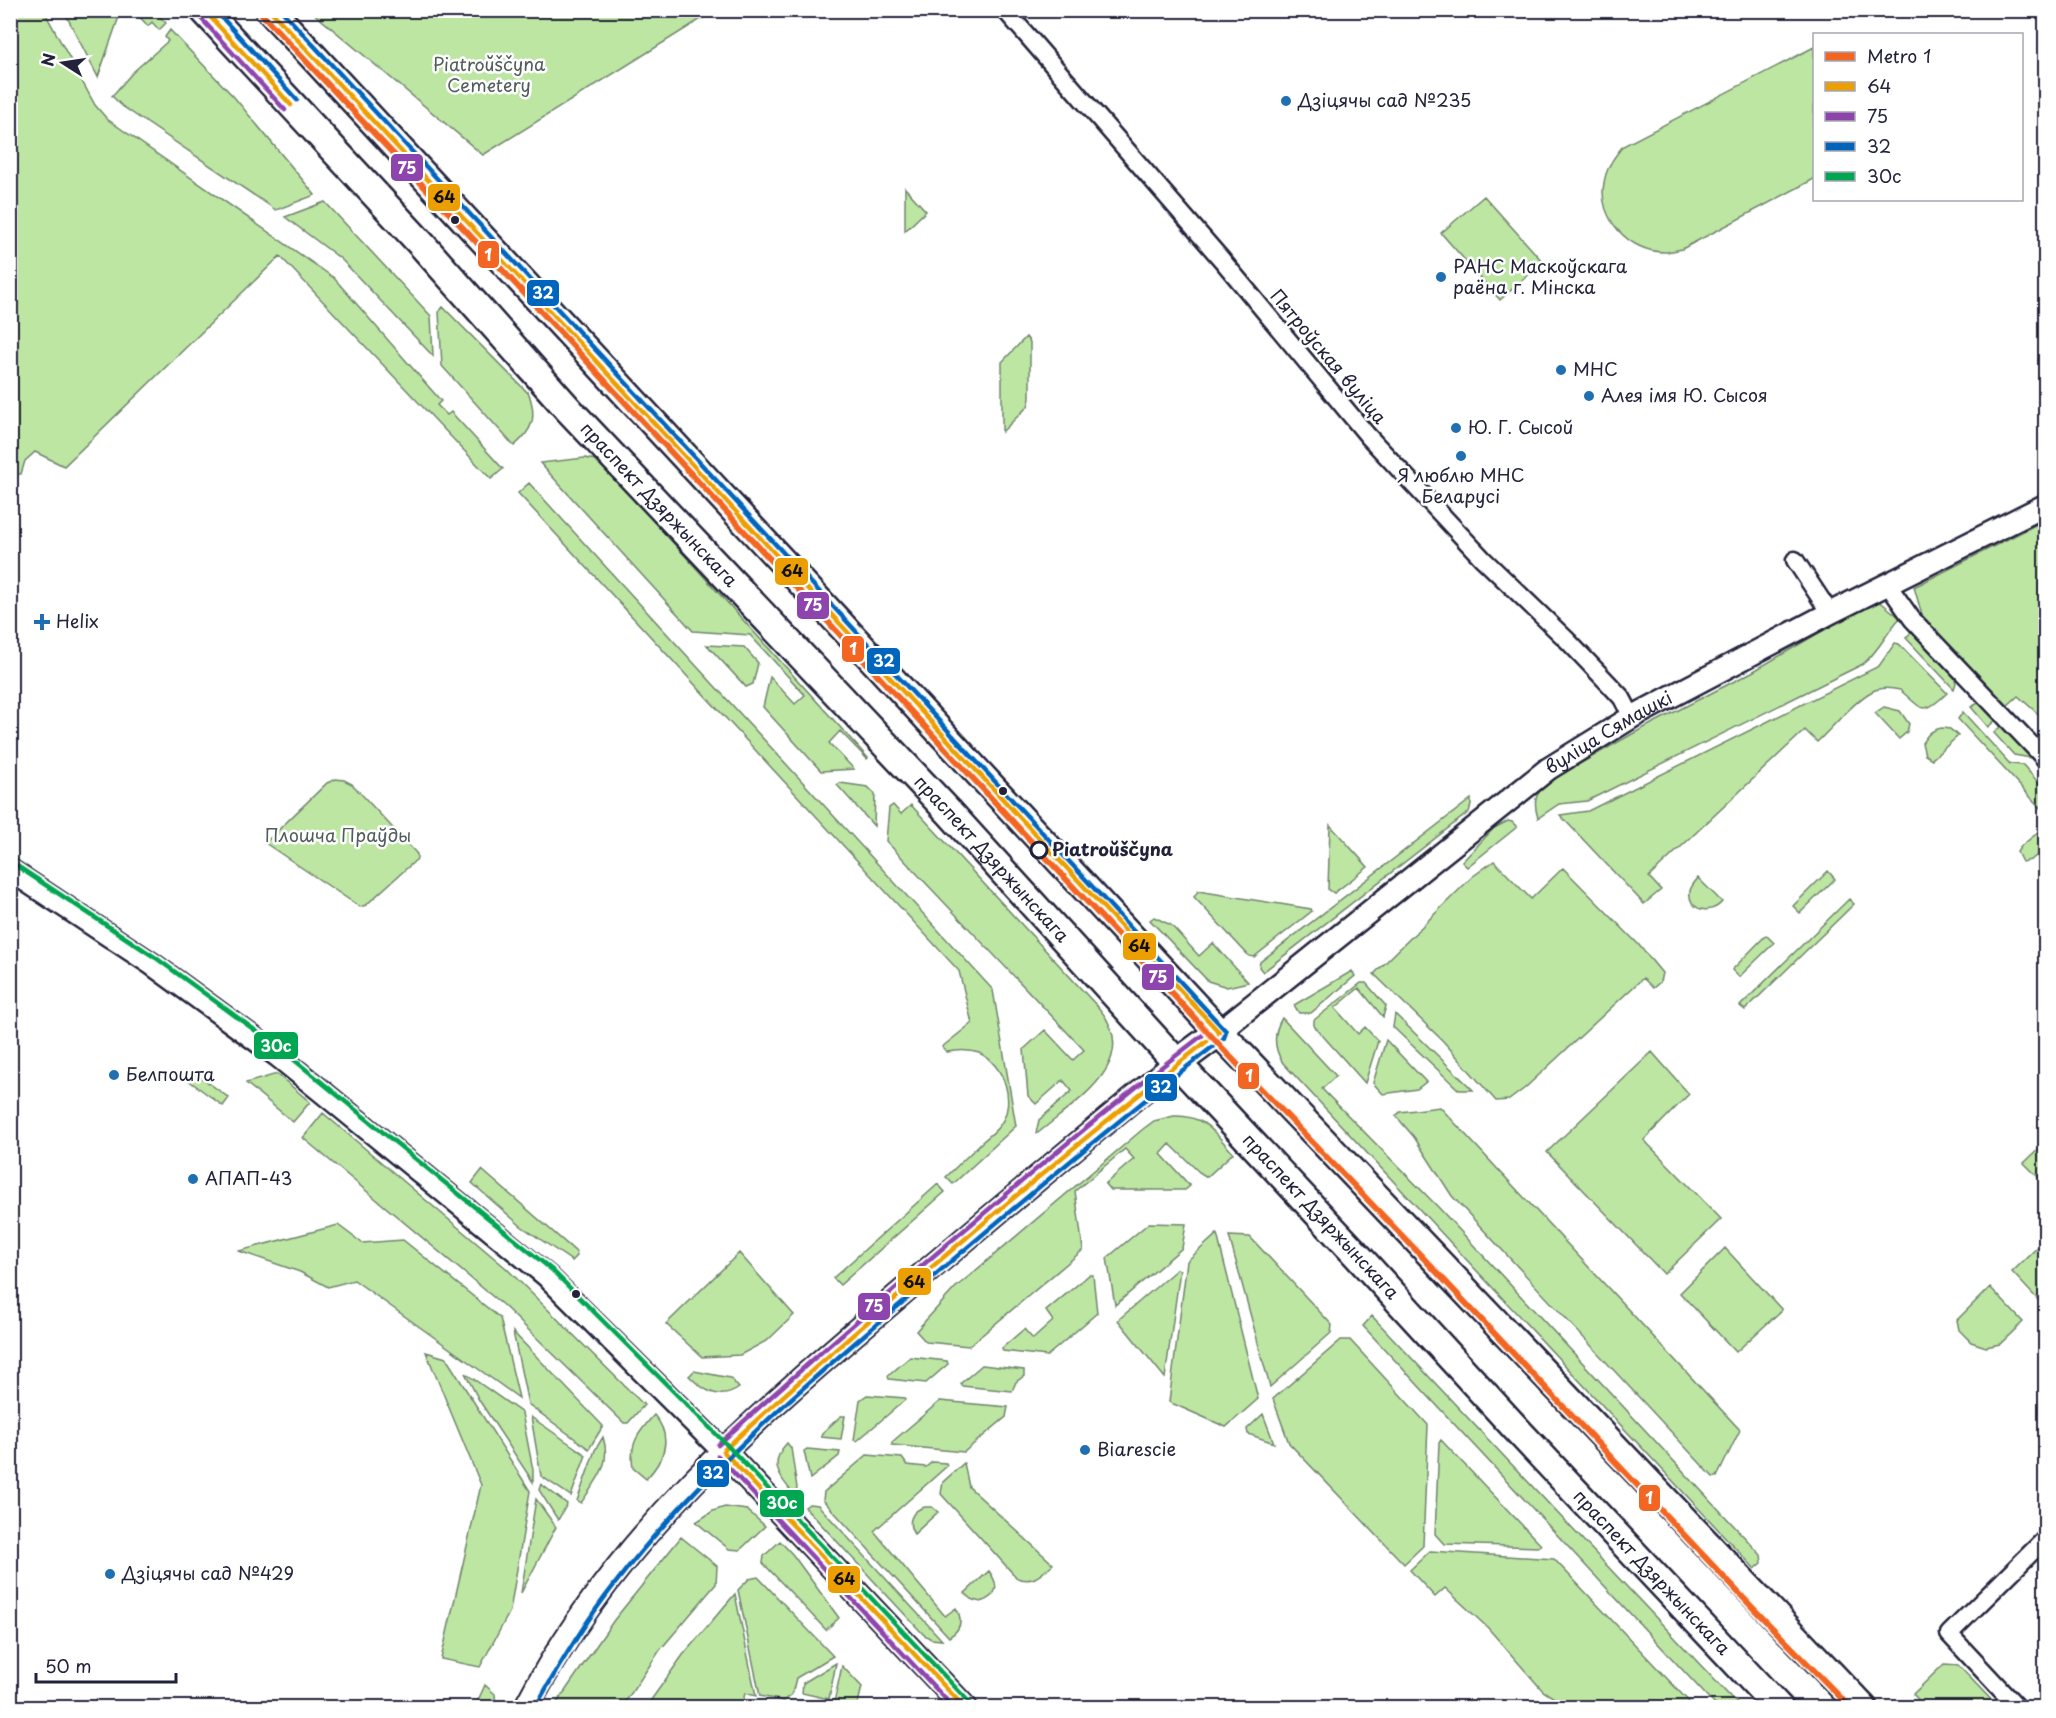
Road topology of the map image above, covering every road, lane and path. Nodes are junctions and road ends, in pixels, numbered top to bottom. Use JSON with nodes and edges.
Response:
{"nodes":[{"id":1,"x":204,"y":10,"type":"edge"},
{"id":2,"x":270,"y":10,"type":"edge"},
{"id":3,"x":1005,"y":10,"type":"edge"},
{"id":4,"x":2046,"y":506,"type":"edge"},
{"id":5,"x":1795,"y":560,"type":"dead end"},
{"id":6,"x":1888,"y":585,"type":"junction"},
{"id":7,"x":1830,"y":613,"type":"junction"},
{"id":8,"x":1632,"y":717,"type":"junction"},
{"id":9,"x":2046,"y":760,"type":"edge"},
{"id":10,"x":10,"y":870,"type":"edge"},
{"id":11,"x":1220,"y":1032,"type":"junction"},
{"id":12,"x":1177,"y":1063,"type":"junction"},
{"id":13,"x":723,"y":1451,"type":"junction"},
{"id":14,"x":2046,"y":1538,"type":"edge"},
{"id":15,"x":526,"y":1707,"type":"edge"},
{"id":16,"x":965,"y":1707,"type":"edge"},
{"id":17,"x":1779,"y":1707,"type":"edge"},
{"id":18,"x":1863,"y":1707,"type":"edge"},
{"id":19,"x":2018,"y":1707,"type":"edge"}],
"edges":[{"from":1,"to":12,"type":"main road","name":"праспект Дзяржынскага"},
{"from":2,"to":11,"type":"main road"},
{"from":3,"to":8,"type":"street","name":"Пятроўская вуліца"},
{"from":4,"to":6,"type":"street","name":"вуліца Сямашкі"},
{"from":5,"to":7,"type":"street"},
{"from":6,"to":7,"type":"street","name":"вуліца Сямашкі"},
{"from":6,"to":9,"type":"street"},
{"from":7,"to":8,"type":"street","name":"вуліца Сямашкі"},
{"from":8,"to":11,"type":"street","name":"вуліца Сямашкі"},
{"from":10,"to":13,"type":"street"},
{"from":11,"to":12,"type":"main road"},
{"from":11,"to":18,"type":"main road"},
{"from":12,"to":13,"type":"main road"},
{"from":12,"to":17,"type":"main road","name":"праспект Дзяржынскага"},
{"from":13,"to":15,"type":"main road"},
{"from":13,"to":16,"type":"main road"},
{"from":14,"to":19,"type":"street"}]}
